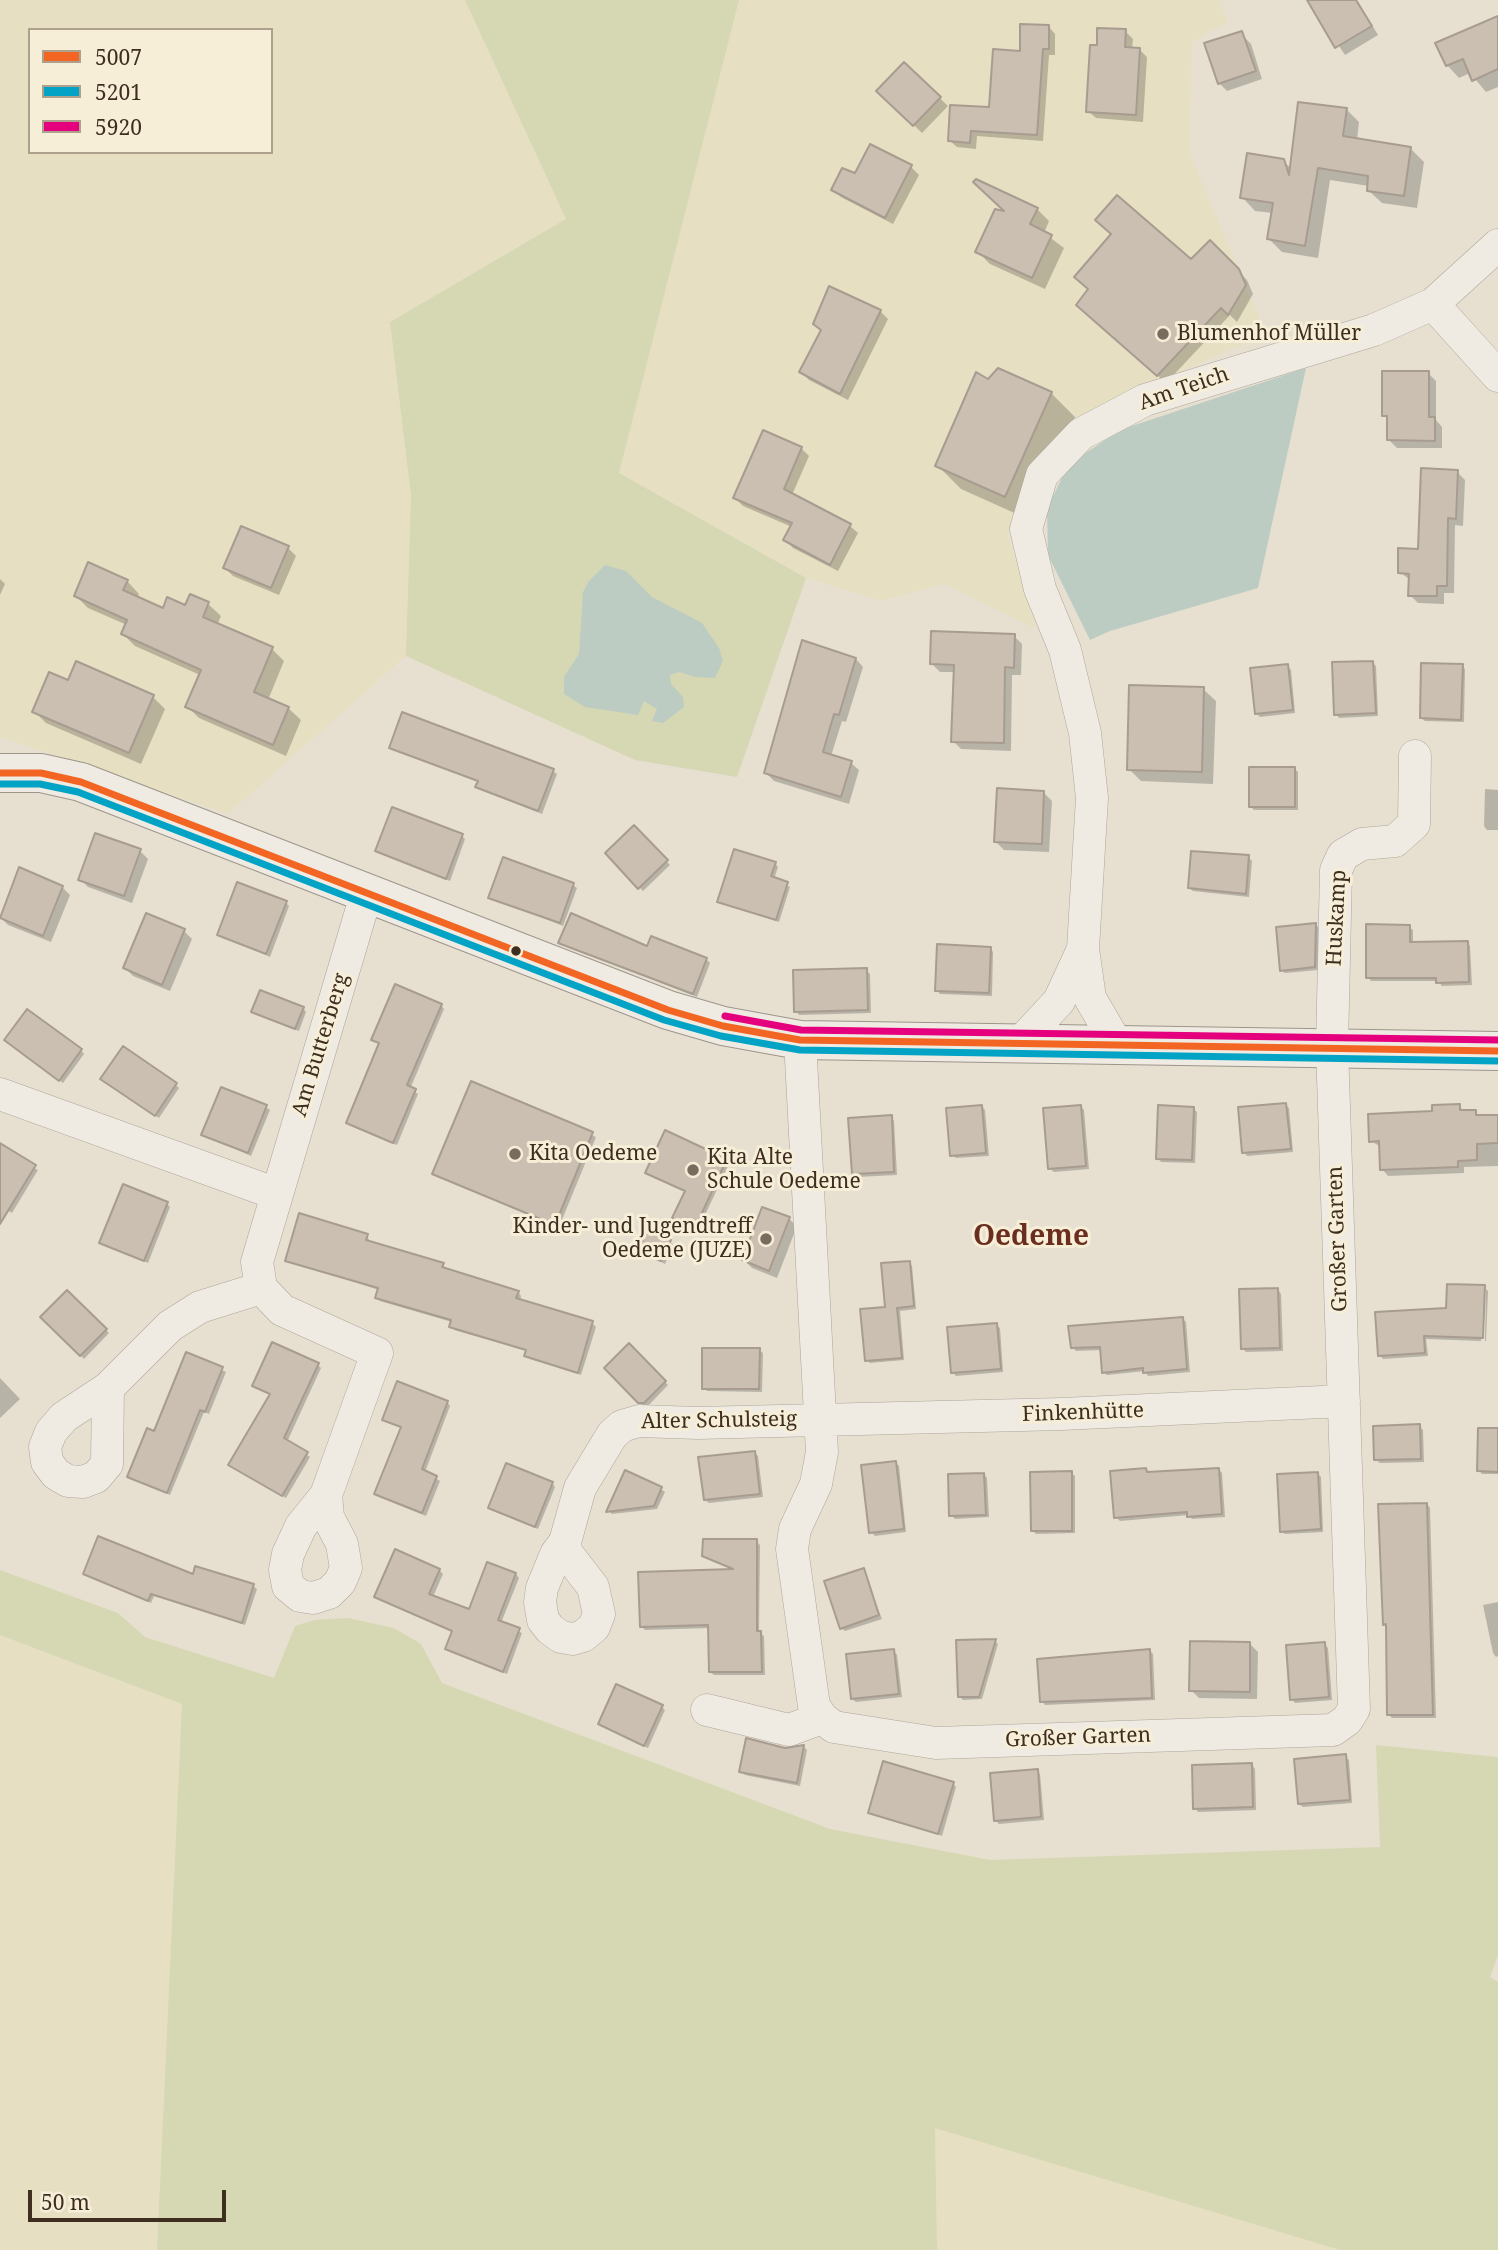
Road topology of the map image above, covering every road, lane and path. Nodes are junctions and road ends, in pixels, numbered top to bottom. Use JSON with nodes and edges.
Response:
{"nodes":[{"id":1,"x":1498,"y":245,"type":"edge"},
{"id":2,"x":1433,"y":304,"type":"junction"},
{"id":3,"x":1498,"y":376,"type":"edge"},
{"id":4,"x":1415,"y":756,"type":"dead end"},
{"id":5,"x":0,"y":773,"type":"edge"},
{"id":6,"x":366,"y":895,"type":"junction"},
{"id":7,"x":1083,"y":949,"type":"junction"},
{"id":8,"x":800,"y":1040,"type":"junction"},
{"id":9,"x":1021,"y":1042,"type":"junction"},
{"id":10,"x":1116,"y":1043,"type":"junction"},
{"id":11,"x":1332,"y":1047,"type":"junction"},
{"id":12,"x":1498,"y":1051,"type":"edge"},
{"id":13,"x":0,"y":1094,"type":"edge"},
{"id":14,"x":277,"y":1194,"type":"junction"},
{"id":15,"x":261,"y":1288,"type":"junction"},
{"id":16,"x":108,"y":1388,"type":"dead end"},
{"id":17,"x":1344,"y":1401,"type":"junction"},
{"id":18,"x":821,"y":1419,"type":"junction"},
{"id":19,"x":326,"y":1495,"type":"dead end"},
{"id":20,"x":565,"y":1542,"type":"dead end"},
{"id":21,"x":707,"y":1710,"type":"dead end"},
{"id":22,"x":822,"y":1718,"type":"junction"}],
"edges":[{"from":1,"to":2,"type":"street","name":"Am Teich"},
{"from":2,"to":3,"type":"street"},
{"from":2,"to":7,"type":"street","name":"Am Teich"},
{"from":4,"to":11,"type":"street","name":"Huskamp"},
{"from":5,"to":6,"type":"street"},
{"from":6,"to":8,"type":"street"},
{"from":6,"to":14,"type":"street","name":"Am Butterberg"},
{"from":7,"to":9,"type":"street","name":"Am Teich"},
{"from":7,"to":10,"type":"street","name":"Am Teich"},
{"from":8,"to":9,"type":"street"},
{"from":8,"to":18,"type":"street"},
{"from":9,"to":10,"type":"street"},
{"from":10,"to":11,"type":"street"},
{"from":11,"to":12,"type":"street"},
{"from":11,"to":17,"type":"street","name":"Großer Garten"},
{"from":13,"to":14,"type":"street"},
{"from":14,"to":15,"type":"street","name":"Am Butterberg"},
{"from":15,"to":16,"type":"street"},
{"from":15,"to":19,"type":"street"},
{"from":17,"to":18,"type":"street","name":"Finkenhütte"},
{"from":17,"to":22,"type":"street","name":"Großer Garten"},
{"from":18,"to":20,"type":"street","name":"Alter Schulsteig"},
{"from":18,"to":22,"type":"street"},
{"from":21,"to":22,"type":"street"}]}
